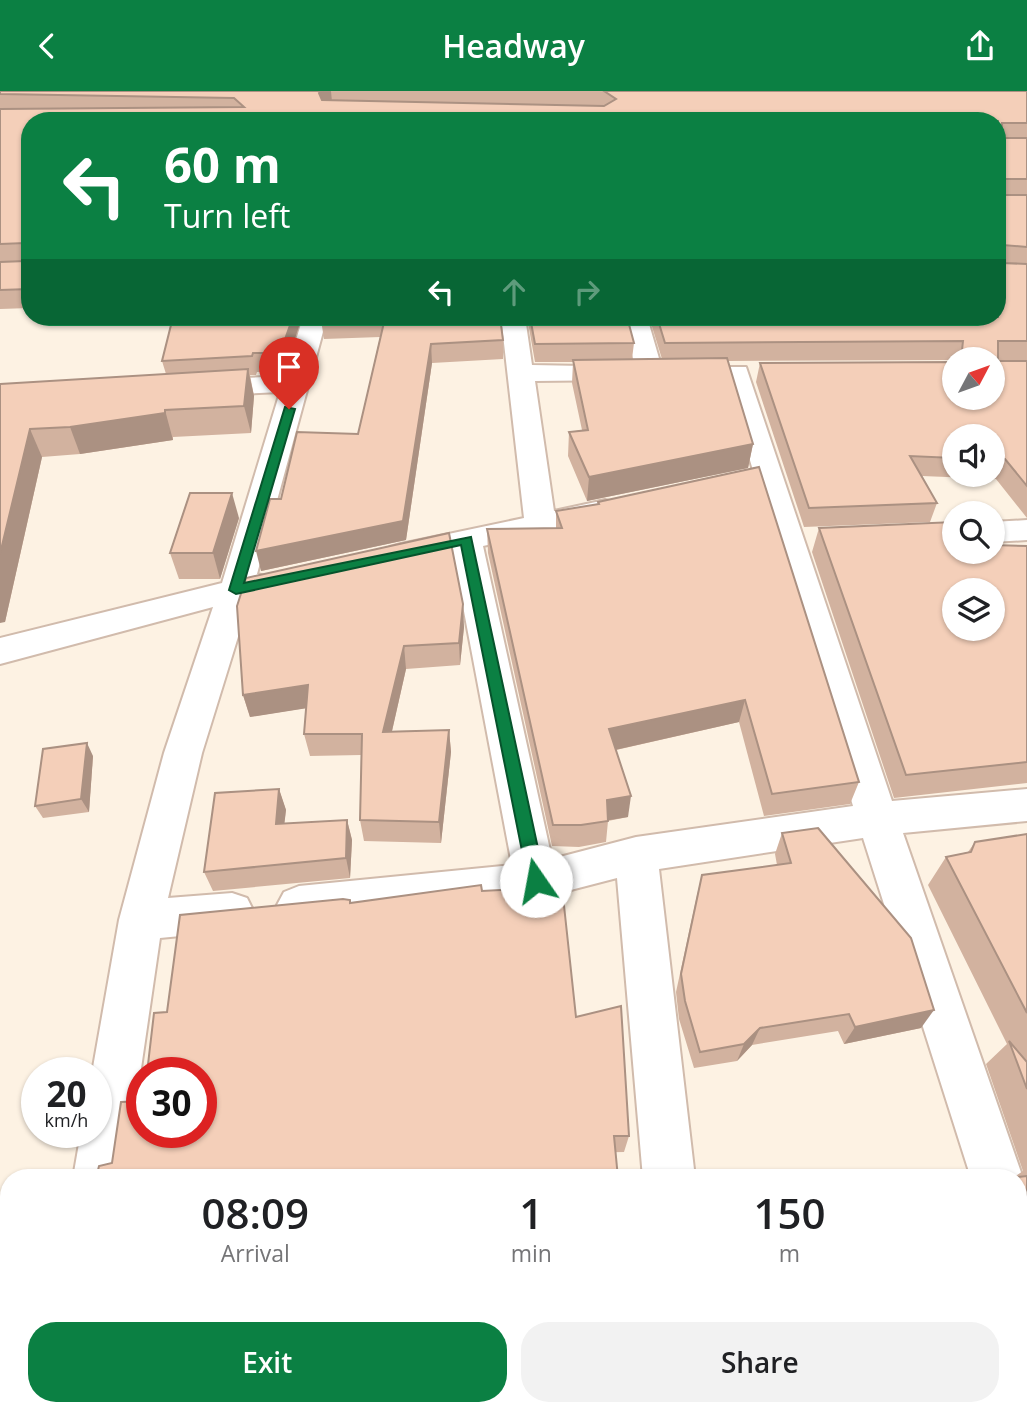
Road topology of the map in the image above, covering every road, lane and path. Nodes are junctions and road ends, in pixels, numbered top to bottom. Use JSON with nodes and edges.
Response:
{"nodes":[{"id":1,"x":312,"y":326,"type":"edge"},
{"id":2,"x":514,"y":326,"type":"edge"},
{"id":3,"x":639,"y":326,"type":"edge"},
{"id":4,"x":519,"y":373,"type":"junction"},
{"id":5,"x":738,"y":373,"type":"dead end"},
{"id":6,"x":297,"y":383,"type":"junction"},
{"id":7,"x":175,"y":390,"type":"edge"},
{"id":8,"x":629,"y":505,"type":"edge"},
{"id":9,"x":540,"y":523,"type":"junction"},
{"id":10,"x":1027,"y":530,"type":"edge"},
{"id":11,"x":1005,"y":531,"type":"edge"},
{"id":12,"x":466,"y":540,"type":"junction"},
{"id":13,"x":371,"y":560,"type":"edge"},
{"id":14,"x":290,"y":578,"type":"edge"},
{"id":15,"x":236,"y":590,"type":"junction"},
{"id":16,"x":0,"y":651,"type":"edge"},
{"id":17,"x":1027,"y":805,"type":"edge"},
{"id":18,"x":876,"y":819,"type":"junction"},
{"id":19,"x":636,"y":855,"type":"junction"},
{"id":20,"x":536,"y":881,"type":"junction"},
{"id":21,"x":141,"y":920,"type":"junction"},
{"id":22,"x":100,"y":1169,"type":"edge"},
{"id":23,"x":668,"y":1169,"type":"edge"},
{"id":24,"x":994,"y":1169,"type":"edge"}],
"edges":[{"from":1,"to":6,"type":"street"},
{"from":2,"to":4,"type":"street"},
{"from":3,"to":4,"type":"street"},
{"from":4,"to":9,"type":"street"},
{"from":5,"to":18,"type":"street"},
{"from":6,"to":7,"type":"street"},
{"from":6,"to":15,"type":"street"},
{"from":8,"to":9,"type":"street"},
{"from":9,"to":12,"type":"street"},
{"from":10,"to":11,"type":"street"},
{"from":12,"to":13,"type":"street"},
{"from":12,"to":20,"type":"street"},
{"from":14,"to":15,"type":"street"},
{"from":15,"to":16,"type":"street"},
{"from":15,"to":21,"type":"street"},
{"from":17,"to":18,"type":"street"},
{"from":18,"to":19,"type":"street"},
{"from":18,"to":24,"type":"street"},
{"from":19,"to":20,"type":"street"},
{"from":19,"to":23,"type":"street"},
{"from":20,"to":21,"type":"street"},
{"from":21,"to":22,"type":"street"}]}
